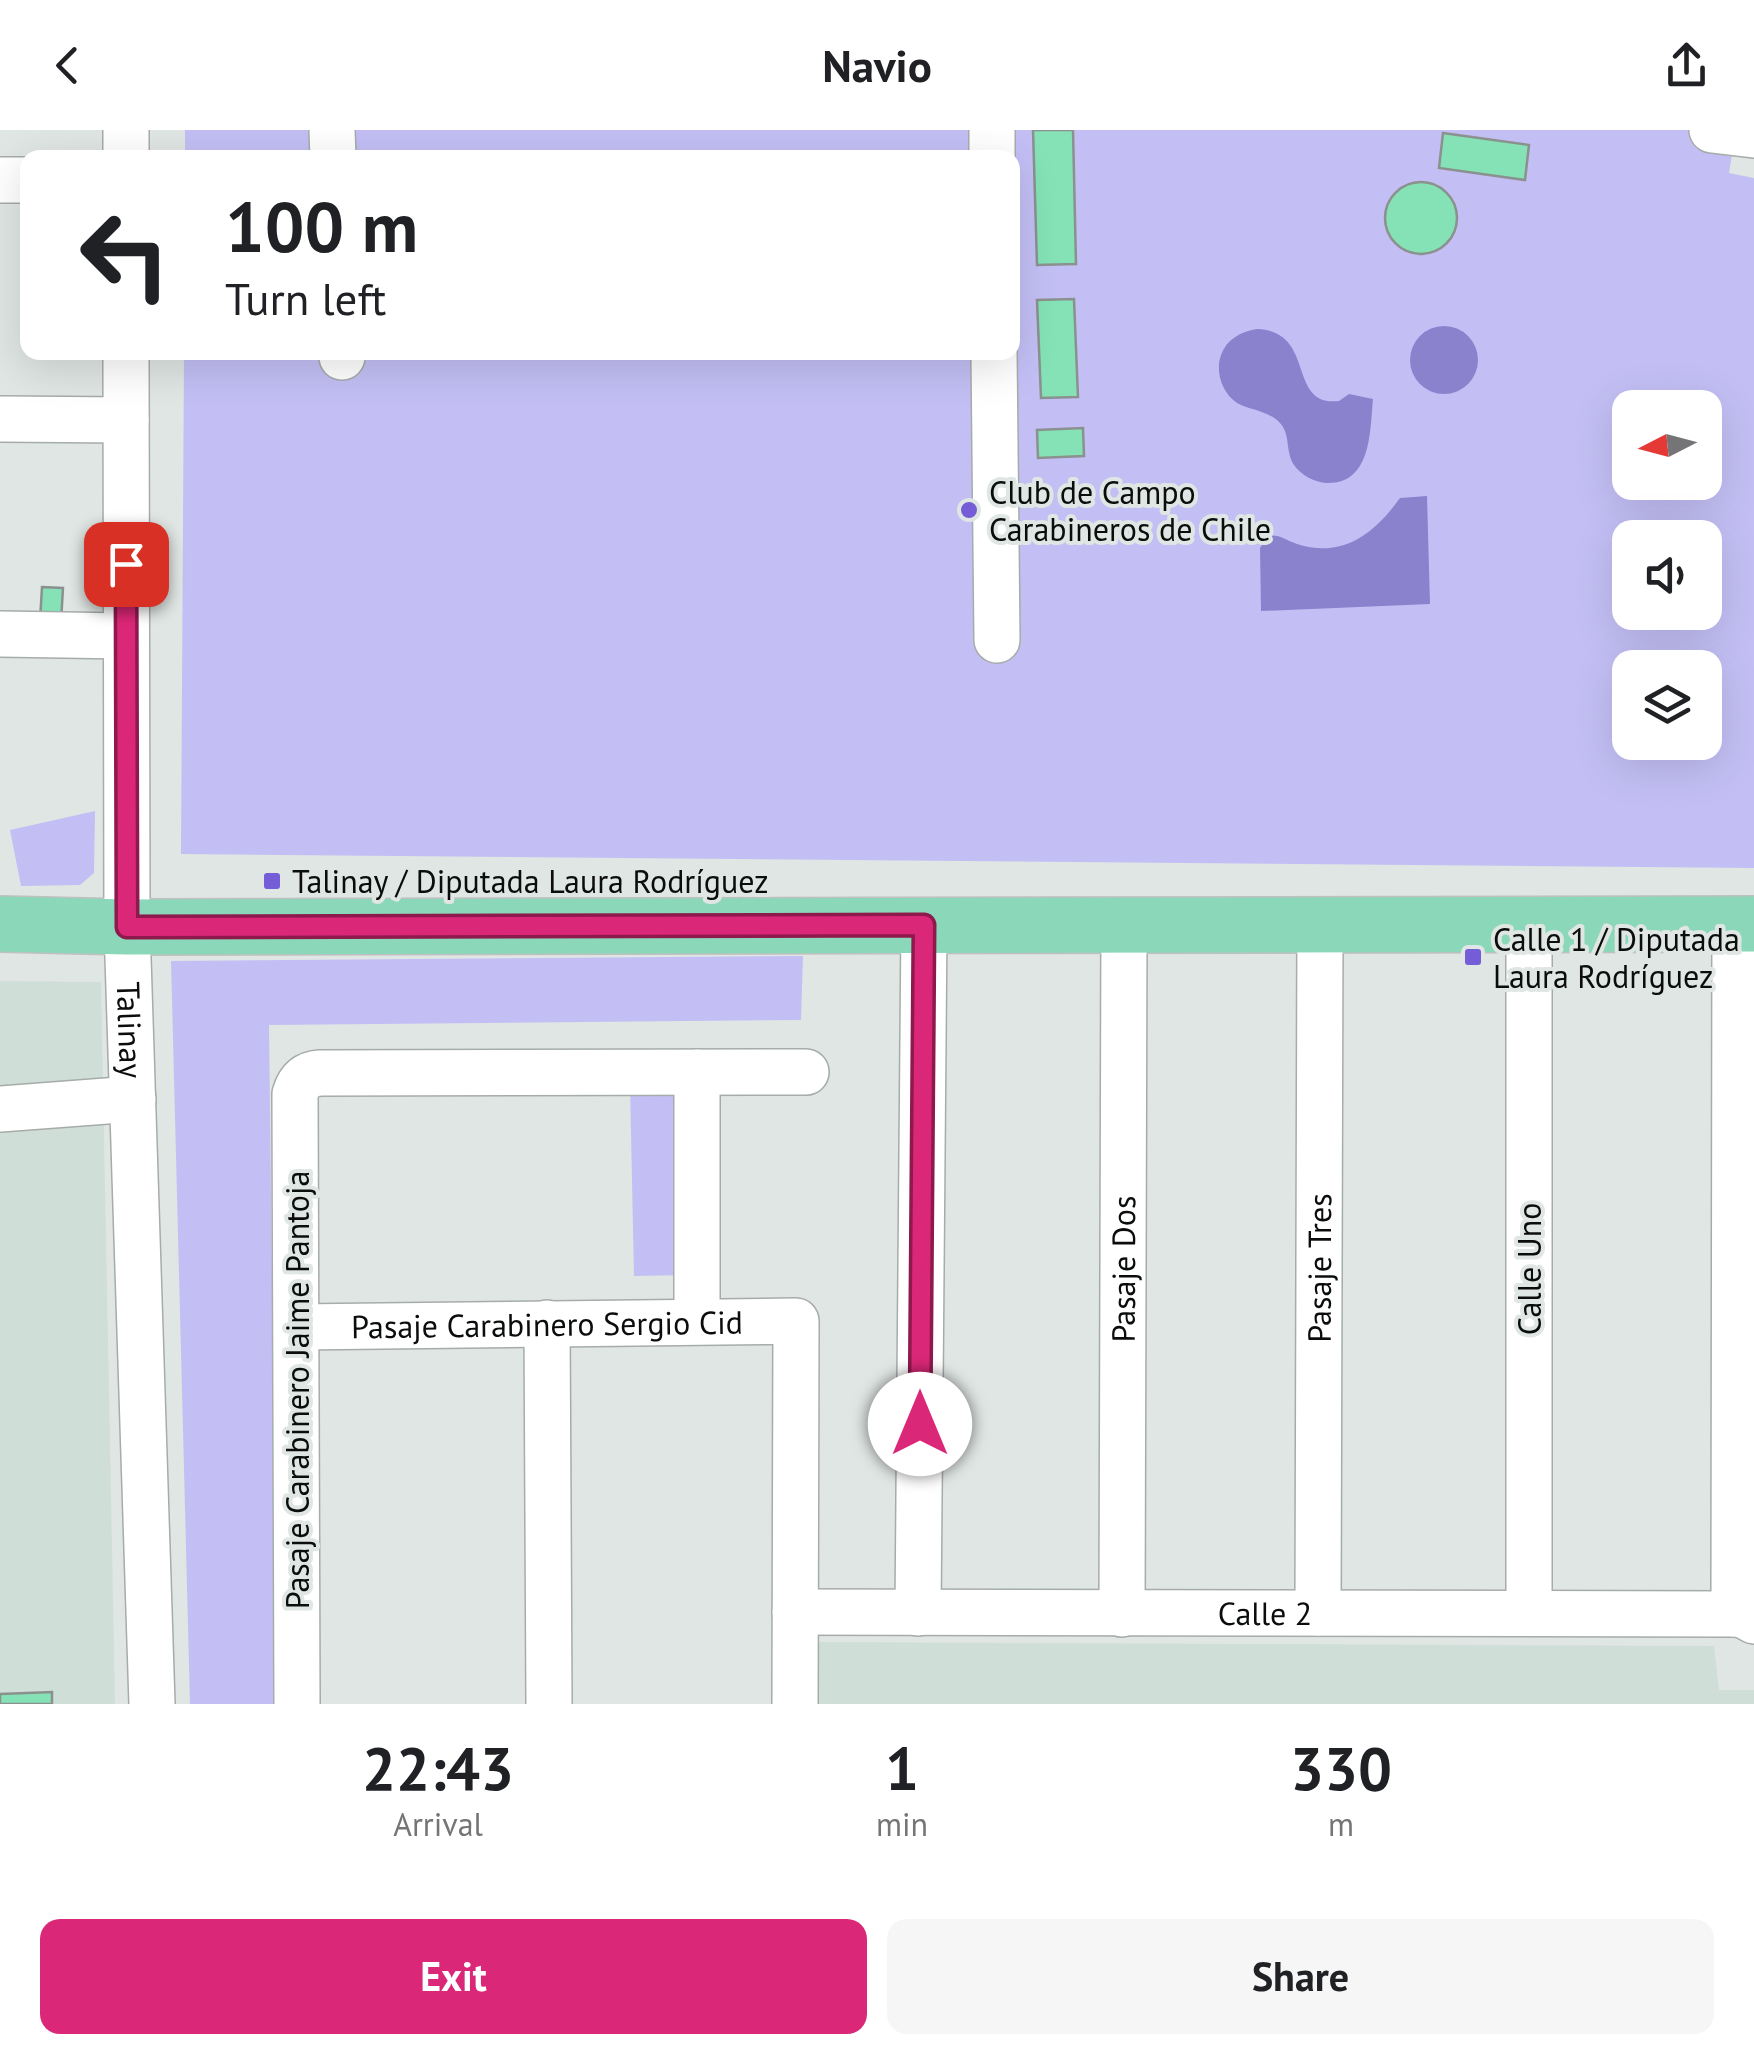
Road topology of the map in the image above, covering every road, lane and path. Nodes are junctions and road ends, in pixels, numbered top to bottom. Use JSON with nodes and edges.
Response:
{"nodes":[{"id":1,"x":1712,"y":130,"type":"edge"},
{"id":2,"x":1754,"y":135,"type":"edge"},
{"id":3,"x":126,"y":360,"type":"edge"},
{"id":4,"x":994,"y":360,"type":"edge"},
{"id":5,"x":0,"y":419,"type":"edge"},
{"id":6,"x":126,"y":420,"type":"junction"},
{"id":7,"x":0,"y":634,"type":"edge"},
{"id":8,"x":126,"y":636,"type":"junction"},
{"id":9,"x":998,"y":640,"type":"dead end"},
{"id":10,"x":0,"y":924,"type":"edge"},
{"id":11,"x":1529,"y":924,"type":"junction"},
{"id":12,"x":1744,"y":924,"type":"edge"},
{"id":13,"x":924,"y":925,"type":"junction"},
{"id":14,"x":1124,"y":925,"type":"junction"},
{"id":15,"x":1320,"y":925,"type":"junction"},
{"id":16,"x":127,"y":927,"type":"junction"},
{"id":17,"x":698,"y":1072,"type":"junction"},
{"id":18,"x":806,"y":1072,"type":"dead end"},
{"id":19,"x":133,"y":1099,"type":"junction"},
{"id":20,"x":0,"y":1109,"type":"edge"},
{"id":21,"x":697,"y":1322,"type":"junction"},
{"id":22,"x":547,"y":1323,"type":"junction"},
{"id":23,"x":297,"y":1326,"type":"junction"},
{"id":24,"x":795,"y":1612,"type":"junction"},
{"id":25,"x":918,"y":1613,"type":"junction"},
{"id":26,"x":1318,"y":1613,"type":"junction"},
{"id":27,"x":1529,"y":1613,"type":"junction"},
{"id":28,"x":1122,"y":1614,"type":"junction"},
{"id":29,"x":1744,"y":1617,"type":"edge"},
{"id":30,"x":152,"y":1704,"type":"edge"},
{"id":31,"x":298,"y":1704,"type":"edge"},
{"id":32,"x":550,"y":1704,"type":"edge"},
{"id":33,"x":795,"y":1704,"type":"edge"}],
"edges":[{"from":1,"to":2,"type":"street"},
{"from":3,"to":6,"type":"street","name":"Talinay"},
{"from":4,"to":9,"type":"street"},
{"from":5,"to":6,"type":"street"},
{"from":6,"to":8,"type":"street","name":"Talinay"},
{"from":7,"to":8,"type":"street"},
{"from":8,"to":16,"type":"street","name":"Talinay"},
{"from":10,"to":16,"type":"main road"},
{"from":11,"to":12,"type":"main road"},
{"from":11,"to":15,"type":"main road"},
{"from":11,"to":27,"type":"street","name":"Calle Uno"},
{"from":12,"to":29,"type":"street"},
{"from":13,"to":14,"type":"main road"},
{"from":13,"to":16,"type":"main road"},
{"from":13,"to":25,"type":"street"},
{"from":14,"to":15,"type":"main road"},
{"from":14,"to":28,"type":"street","name":"Pasaje Dos"},
{"from":15,"to":26,"type":"street","name":"Pasaje Tres"},
{"from":16,"to":19,"type":"street","name":"Talinay"},
{"from":17,"to":18,"type":"street"},
{"from":17,"to":21,"type":"street"},
{"from":17,"to":23,"type":"street","name":"Pasaje Carabinero Jaime Pantoja"},
{"from":19,"to":20,"type":"street"},
{"from":19,"to":30,"type":"street","name":"Talinay"},
{"from":21,"to":22,"type":"street","name":"Pasaje Carabinero Sergio Cid"},
{"from":21,"to":24,"type":"street","name":"Pasaje Carabinero Sergio Cid"},
{"from":22,"to":23,"type":"street","name":"Pasaje Carabinero Sergio Cid"},
{"from":22,"to":32,"type":"street"},
{"from":23,"to":31,"type":"street","name":"Pasaje Carabinero Jaime Pantoja"},
{"from":24,"to":25,"type":"street","name":"Calle 2"},
{"from":24,"to":33,"type":"street"},
{"from":25,"to":28,"type":"street","name":"Calle 2"},
{"from":26,"to":27,"type":"street","name":"Calle 2"},
{"from":26,"to":28,"type":"street","name":"Calle 2"},
{"from":27,"to":29,"type":"street","name":"Calle 2"}]}
